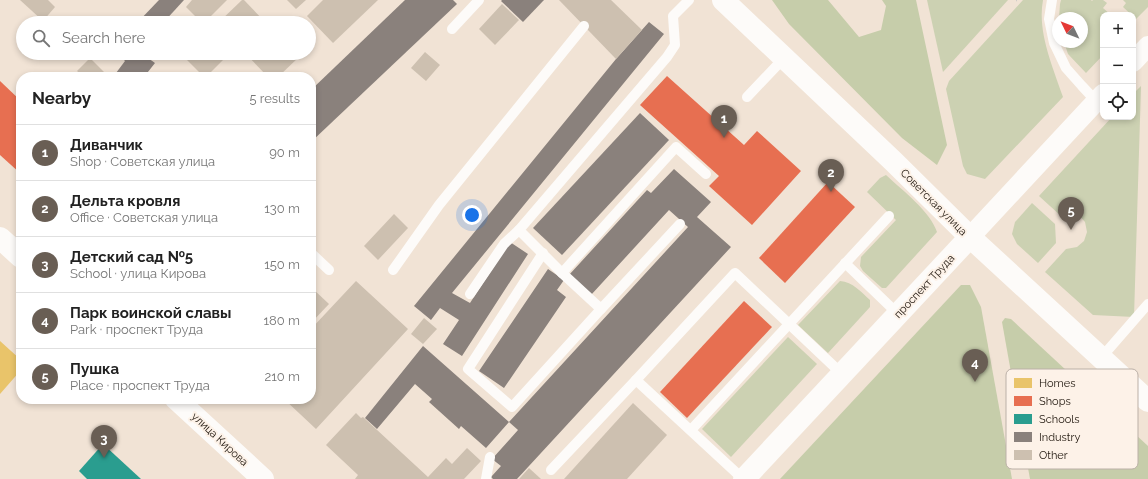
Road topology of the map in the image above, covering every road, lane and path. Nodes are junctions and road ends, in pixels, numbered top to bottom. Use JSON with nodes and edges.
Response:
{"nodes":[{"id":1,"x":479,"y":0,"type":"edge"},
{"id":2,"x":689,"y":0,"type":"edge"},
{"id":3,"x":723,"y":0,"type":"edge"},
{"id":4,"x":1052,"y":0,"type":"edge"},
{"id":5,"x":584,"y":26,"type":"dead end"},
{"id":6,"x":452,"y":29,"type":"dead end"},
{"id":7,"x":1148,"y":46,"type":"edge"},
{"id":8,"x":784,"y":58,"type":"junction"},
{"id":9,"x":1136,"y":59,"type":"edge"},
{"id":10,"x":747,"y":97,"type":"dead end"},
{"id":11,"x":1100,"y":97,"type":"edge"},
{"id":12,"x":706,"y":174,"type":"dead end"},
{"id":13,"x":888,"y":216,"type":"dead end"},
{"id":14,"x":680,"y":224,"type":"dead end"},
{"id":15,"x":519,"y":230,"type":"junction"},
{"id":16,"x":970,"y":237,"type":"junction"},
{"id":17,"x":0,"y":238,"type":"edge"},
{"id":18,"x":16,"y":252,"type":"edge"},
{"id":19,"x":543,"y":253,"type":"junction"},
{"id":20,"x":316,"y":258,"type":"edge"},
{"id":21,"x":845,"y":263,"type":"junction"},
{"id":22,"x":329,"y":270,"type":"dead end"},
{"id":23,"x":393,"y":270,"type":"dead end"},
{"id":24,"x":562,"y":273,"type":"junction"},
{"id":25,"x":470,"y":294,"type":"dead end"},
{"id":26,"x":1148,"y":304,"type":"edge"},
{"id":27,"x":601,"y":309,"type":"junction"},
{"id":28,"x":898,"y":314,"type":"junction"},
{"id":29,"x":789,"y":324,"type":"junction"},
{"id":30,"x":1101,"y":358,"type":"junction"},
{"id":31,"x":1113,"y":369,"type":"edge"},
{"id":32,"x":842,"y":374,"type":"junction"},
{"id":33,"x":636,"y":380,"type":"junction"},
{"id":34,"x":1138,"y":392,"type":"edge"},
{"id":35,"x":1148,"y":401,"type":"edge"},
{"id":36,"x":181,"y":404,"type":"edge"},
{"id":37,"x":691,"y":430,"type":"junction"},
{"id":38,"x":490,"y":457,"type":"dead end"},
{"id":39,"x":551,"y":470,"type":"dead end"},
{"id":40,"x":263,"y":479,"type":"edge"},
{"id":41,"x":486,"y":479,"type":"edge"},
{"id":42,"x":743,"y":479,"type":"edge"}],
"edges":[{"from":1,"to":6,"type":"lane"},
{"from":2,"to":15,"type":"lane"},
{"from":3,"to":8,"type":"main road","name":"Советская улица"},
{"from":4,"to":11,"type":"lane"},
{"from":5,"to":23,"type":"lane"},
{"from":7,"to":9,"type":"street"},
{"from":8,"to":10,"type":"lane"},
{"from":8,"to":16,"type":"main road","name":"Советская улица"},
{"from":11,"to":16,"type":"street","name":"проспект Труда"},
{"from":12,"to":24,"type":"lane"},
{"from":13,"to":21,"type":"lane"},
{"from":14,"to":27,"type":"lane"},
{"from":15,"to":19,"type":"lane"},
{"from":15,"to":25,"type":"lane"},
{"from":16,"to":28,"type":"main road","name":"проспект Труда"},
{"from":16,"to":30,"type":"main road","name":"Советская улица"},
{"from":17,"to":18,"type":"main road"},
{"from":19,"to":24,"type":"lane"},
{"from":19,"to":27,"type":"lane"},
{"from":20,"to":22,"type":"lane"},
{"from":21,"to":28,"type":"lane"},
{"from":21,"to":29,"type":"lane"},
{"from":24,"to":27,"type":"lane"},
{"from":26,"to":30,"type":"lane"},
{"from":28,"to":32,"type":"main road","name":"проспект Труда"},
{"from":29,"to":32,"type":"lane"},
{"from":29,"to":33,"type":"lane"},
{"from":29,"to":37,"type":"lane"},
{"from":30,"to":31,"type":"main road","name":"Советская улица"},
{"from":32,"to":42,"type":"main road","name":"проспект Труда"},
{"from":33,"to":37,"type":"lane"},
{"from":33,"to":39,"type":"lane"},
{"from":34,"to":35,"type":"main road","name":"Советская улица"},
{"from":36,"to":40,"type":"main road","name":"улица Кирова"},
{"from":37,"to":42,"type":"lane"},
{"from":38,"to":41,"type":"lane"}]}
